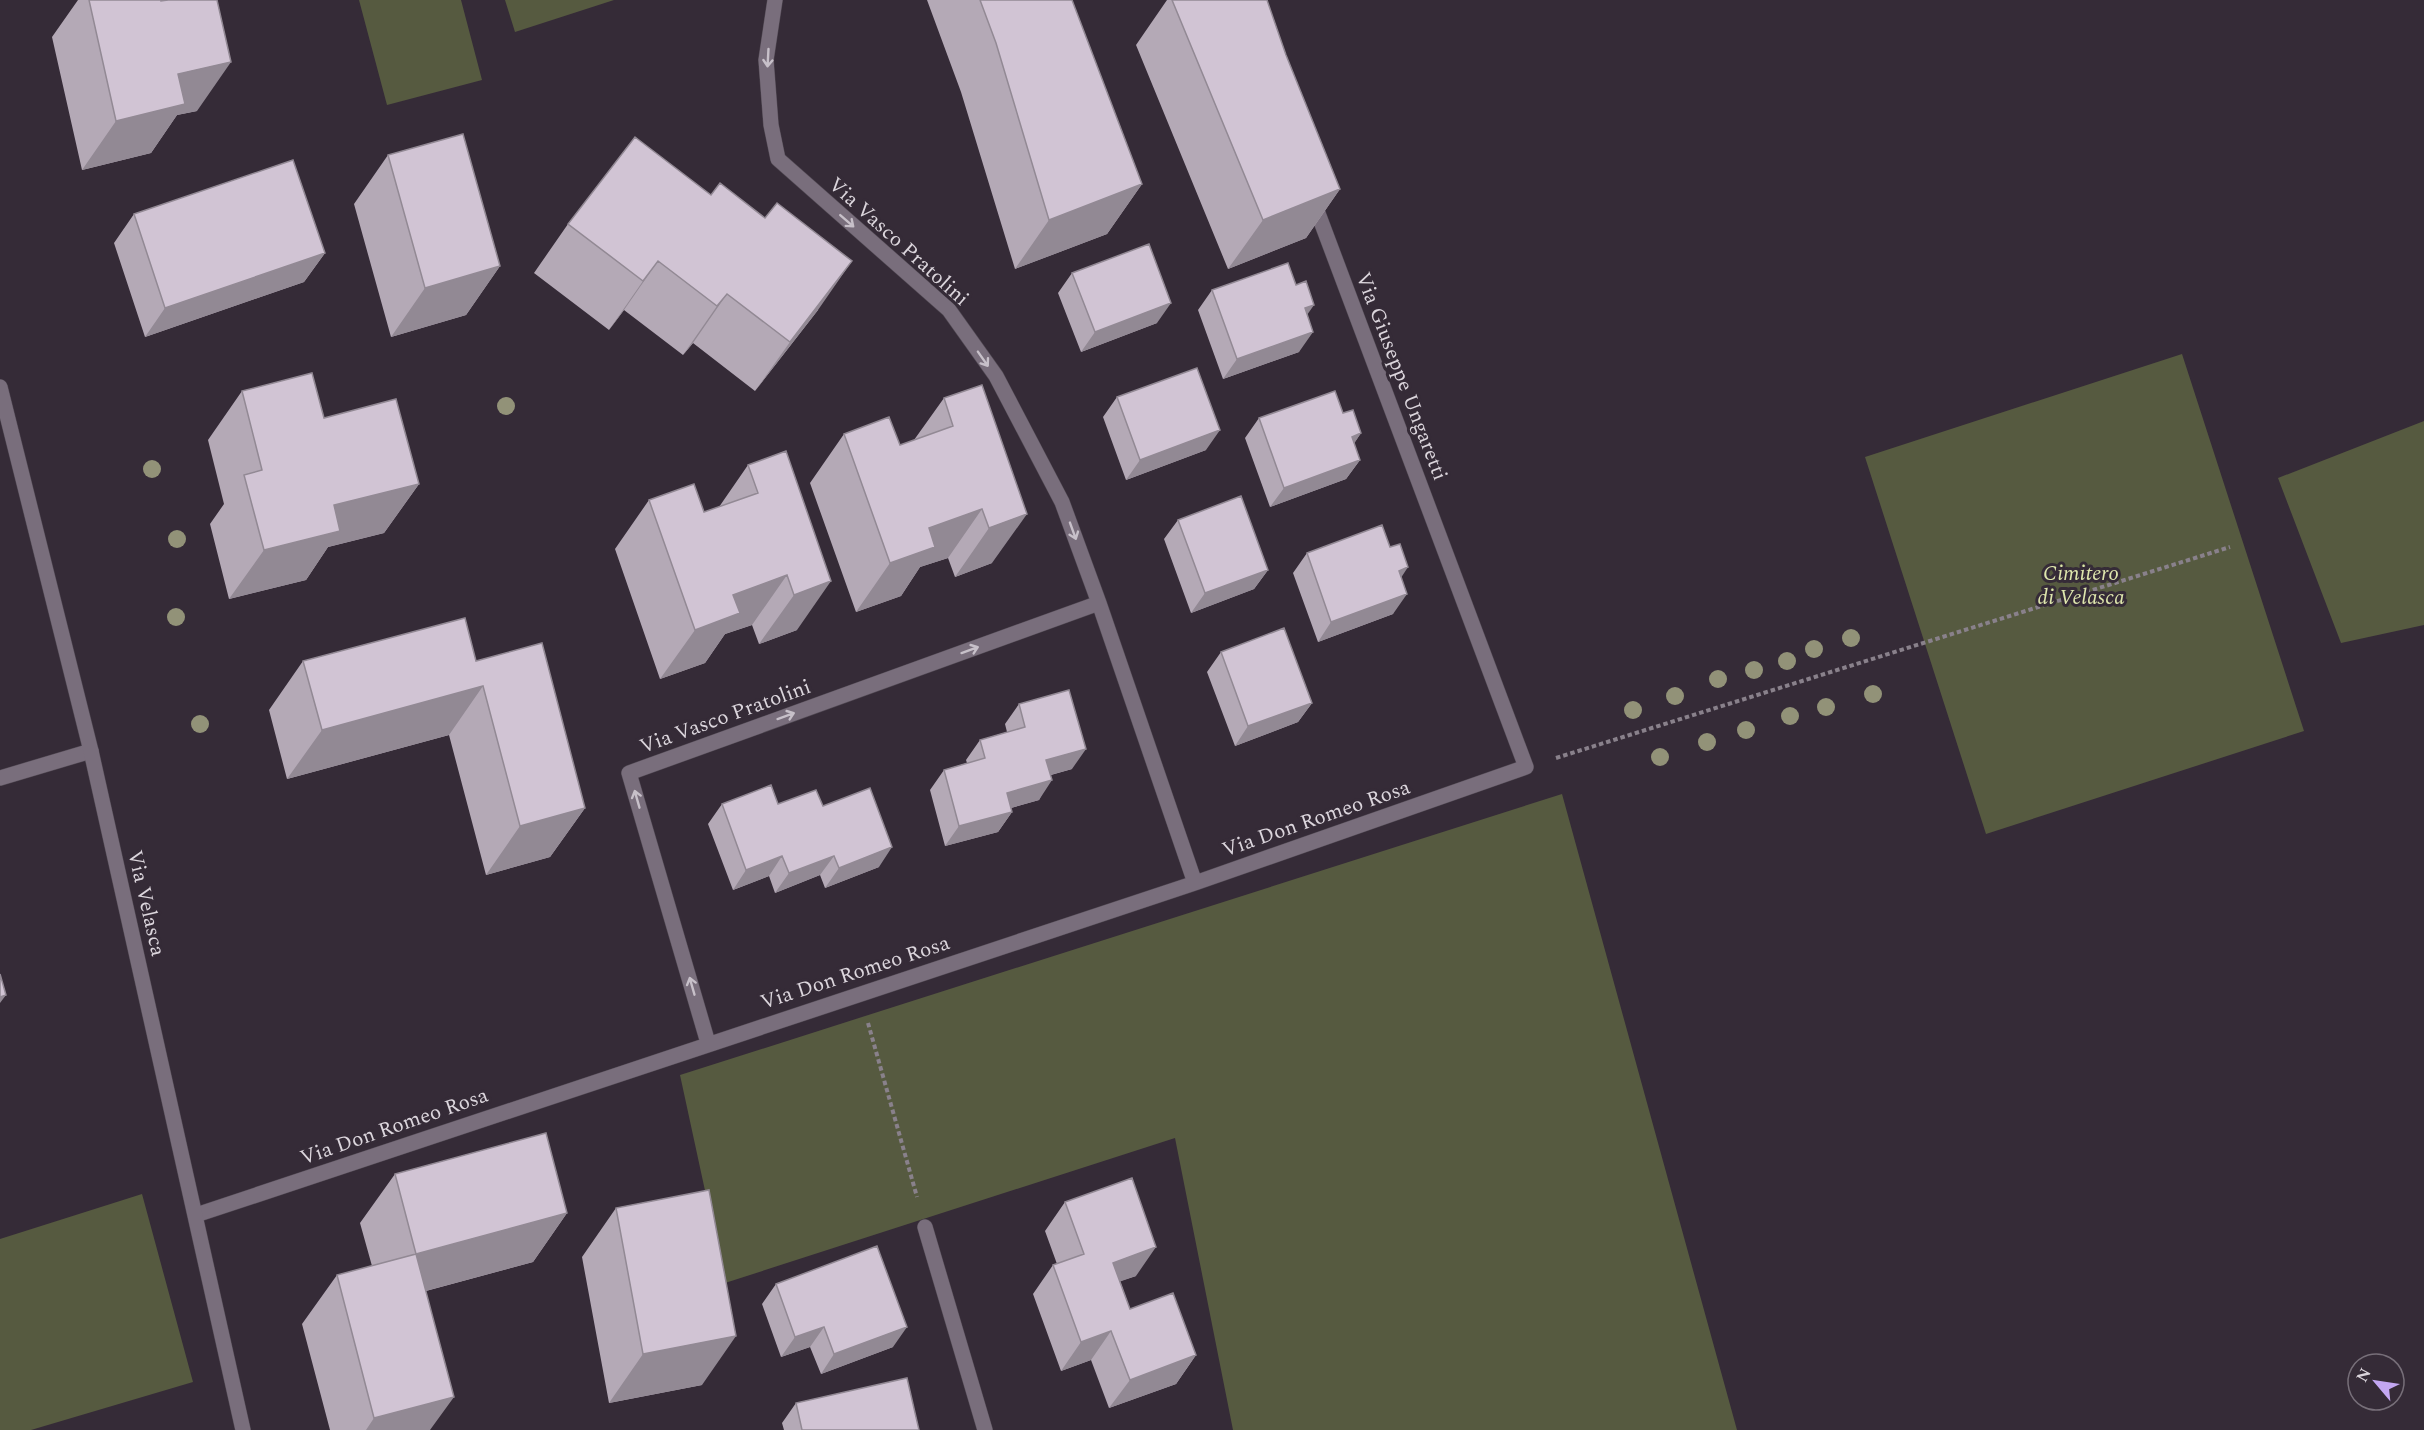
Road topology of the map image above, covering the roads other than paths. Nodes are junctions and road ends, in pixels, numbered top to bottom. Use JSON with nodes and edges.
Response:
{"nodes":[{"id":1,"x":775,"y":0,"type":"edge"},
{"id":2,"x":1309,"y":189,"type":"edge"},
{"id":3,"x":0,"y":387,"type":"edge"},
{"id":4,"x":2,"y":407,"type":"edge"},
{"id":5,"x":1099,"y":603,"type":"junction"},
{"id":6,"x":91,"y":751,"type":"junction"},
{"id":7,"x":1526,"y":767,"type":"joint"},
{"id":8,"x":0,"y":778,"type":"edge"},
{"id":9,"x":1195,"y":883,"type":"junction"},
{"id":10,"x":708,"y":1043,"type":"junction"},
{"id":11,"x":196,"y":1215,"type":"junction"},
{"id":12,"x":926,"y":1227,"type":"road end"},
{"id":13,"x":243,"y":1430,"type":"edge"},
{"id":14,"x":985,"y":1430,"type":"edge"}],
"edges":[{"from":1,"to":5,"type":"street","name":"Via Vasco Pratolini","one_way":true},
{"from":2,"to":7,"type":"street","name":"Via Giuseppe Ungaretti"},
{"from":3,"to":4,"type":"street","name":"Via Velasca"},
{"from":4,"to":6,"type":"street","name":"Via Velasca"},
{"from":5,"to":9,"type":"street","name":"Via Vasco Pratolini"},
{"from":10,"to":5,"type":"street","name":"Via Vasco Pratolini","one_way":true},
{"from":6,"to":8,"type":"street"},
{"from":6,"to":11,"type":"street","name":"Via Velasca"},
{"from":7,"to":9,"type":"street","name":"Via Don Romeo Rosa"},
{"from":9,"to":10,"type":"street","name":"Via Don Romeo Rosa"},
{"from":10,"to":11,"type":"street","name":"Via Don Romeo Rosa"},
{"from":11,"to":13,"type":"street","name":"Via Velasca"},
{"from":12,"to":14,"type":"street"}]}
